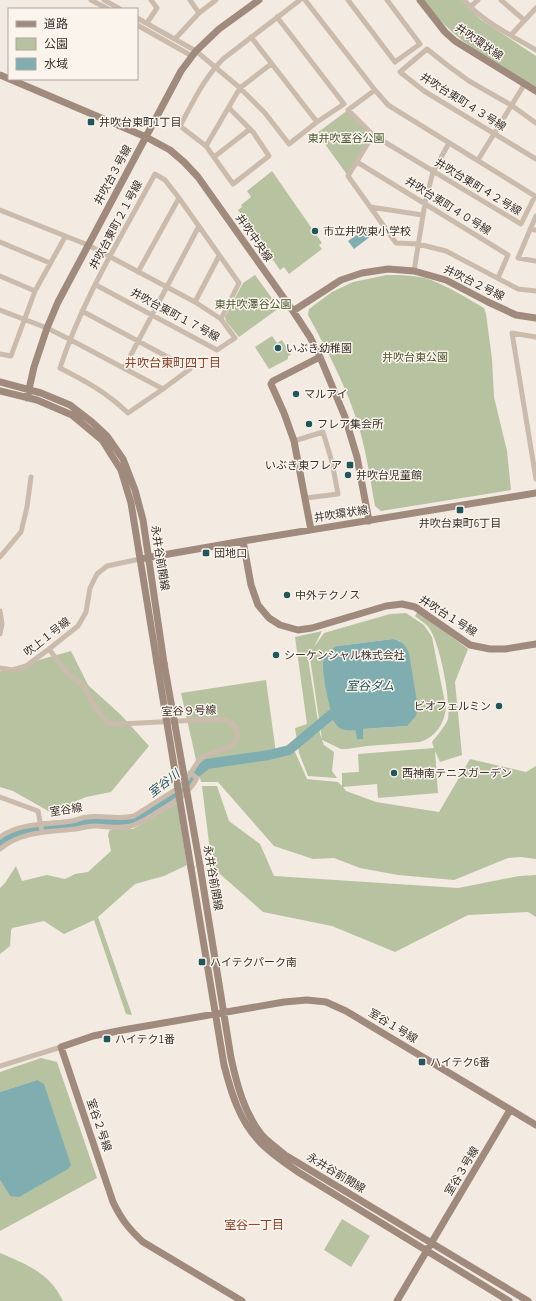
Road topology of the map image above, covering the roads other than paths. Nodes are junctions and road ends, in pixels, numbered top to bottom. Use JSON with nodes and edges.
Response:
{"nodes":[{"id":1,"x":91,"y":0,"type":"edge"},
{"id":2,"x":104,"y":0,"type":"edge"},
{"id":3,"x":151,"y":0,"type":"edge"},
{"id":4,"x":190,"y":0,"type":"edge"},
{"id":5,"x":216,"y":0,"type":"edge"},
{"id":6,"x":259,"y":0,"type":"edge"},
{"id":7,"x":300,"y":0,"type":"edge"},
{"id":8,"x":305,"y":0,"type":"edge"},
{"id":9,"x":348,"y":0,"type":"edge"},
{"id":10,"x":387,"y":0,"type":"edge"},
{"id":11,"x":420,"y":0,"type":"edge"},
{"id":12,"x":464,"y":0,"type":"edge"},
{"id":13,"x":478,"y":0,"type":"edge"},
{"id":14,"x":501,"y":0,"type":"edge"},
{"id":15,"x":470,"y":7,"type":"junction"},
{"id":16,"x":106,"y":8,"type":"edge"},
{"id":17,"x":118,"y":8,"type":"edge"},
{"id":18,"x":536,"y":8,"type":"edge"},
{"id":19,"x":199,"y":12,"type":"junction"},
{"id":20,"x":277,"y":17,"type":"junction"},
{"id":21,"x":138,"y":18,"type":"edge"},
{"id":22,"x":524,"y":20,"type":"junction"},
{"id":23,"x":147,"y":23,"type":"junction"},
{"id":24,"x":138,"y":26,"type":"edge"},
{"id":25,"x":511,"y":35,"type":"junction"},
{"id":26,"x":250,"y":37,"type":"junction"},
{"id":27,"x":174,"y":39,"type":"junction"},
{"id":28,"x":536,"y":50,"type":"edge"},
{"id":29,"x":194,"y":54,"type":"junction"},
{"id":30,"x":271,"y":64,"type":"junction"},
{"id":31,"x":215,"y":67,"type":"junction"},
{"id":32,"x":12,"y":80,"type":"edge"},
{"id":33,"x":524,"y":85,"type":"junction"},
{"id":34,"x":240,"y":88,"type":"junction"},
{"id":35,"x":375,"y":90,"type":"junction"},
{"id":36,"x":536,"y":91,"type":"edge"},
{"id":37,"x":511,"y":105,"type":"junction"},
{"id":38,"x":229,"y":108,"type":"junction"},
{"id":39,"x":317,"y":122,"type":"junction"},
{"id":40,"x":536,"y":123,"type":"edge"},
{"id":41,"x":250,"y":129,"type":"junction"},
{"id":42,"x":494,"y":133,"type":"junction"},
{"id":43,"x":373,"y":136,"type":"junction"},
{"id":44,"x":146,"y":137,"type":"junction"},
{"id":45,"x":449,"y":143,"type":"junction"},
{"id":46,"x":206,"y":146,"type":"junction"},
{"id":47,"x":214,"y":157,"type":"junction"},
{"id":48,"x":536,"y":159,"type":"edge"},
{"id":49,"x":478,"y":160,"type":"junction"},
{"id":50,"x":357,"y":162,"type":"junction"},
{"id":51,"x":433,"y":172,"type":"junction"},
{"id":52,"x":179,"y":198,"type":"junction"},
{"id":53,"x":424,"y":203,"type":"junction"},
{"id":54,"x":371,"y":207,"type":"junction"},
{"id":55,"x":0,"y":210,"type":"edge"},
{"id":56,"x":422,"y":215,"type":"junction"},
{"id":57,"x":536,"y":216,"type":"edge"},
{"id":58,"x":199,"y":226,"type":"junction"},
{"id":59,"x":530,"y":229,"type":"junction"},
{"id":60,"x":536,"y":230,"type":"edge"},
{"id":61,"x":65,"y":237,"type":"junction"},
{"id":62,"x":0,"y":242,"type":"edge"},
{"id":63,"x":418,"y":244,"type":"junction"},
{"id":64,"x":88,"y":245,"type":"junction"},
{"id":65,"x":219,"y":256,"type":"junction"},
{"id":66,"x":110,"y":257,"type":"junction"},
{"id":67,"x":536,"y":261,"type":"edge"},
{"id":68,"x":50,"y":263,"type":"junction"},
{"id":69,"x":414,"y":271,"type":"junction"},
{"id":70,"x":138,"y":272,"type":"junction"},
{"id":71,"x":0,"y":276,"type":"edge"},
{"id":72,"x":498,"y":278,"type":"junction"},
{"id":73,"x":96,"y":285,"type":"junction"},
{"id":74,"x":167,"y":287,"type":"junction"},
{"id":75,"x":35,"y":291,"type":"junction"},
{"id":76,"x":536,"y":292,"type":"edge"},
{"id":77,"x":195,"y":302,"type":"junction"},
{"id":78,"x":0,"y":310,"type":"edge"},
{"id":79,"x":82,"y":311,"type":"junction"},
{"id":80,"x":293,"y":311,"type":"junction"},
{"id":81,"x":152,"y":315,"type":"junction"},
{"id":82,"x":536,"y":318,"type":"edge"},
{"id":83,"x":221,"y":319,"type":"junction"},
{"id":84,"x":24,"y":320,"type":"junction"},
{"id":85,"x":47,"y":328,"type":"junction"},
{"id":86,"x":536,"y":337,"type":"edge"},
{"id":87,"x":70,"y":339,"type":"junction"},
{"id":88,"x":138,"y":341,"type":"junction"},
{"id":89,"x":0,"y":354,"type":"edge"},
{"id":90,"x":320,"y":357,"type":"junction"},
{"id":91,"x":124,"y":368,"type":"junction"},
{"id":92,"x":0,"y":382,"type":"edge"},
{"id":93,"x":163,"y":389,"type":"junction"},
{"id":94,"x":29,"y":390,"type":"junction"},
{"id":95,"x":0,"y":391,"type":"edge"},
{"id":96,"x":27,"y":398,"type":"junction"},
{"id":97,"x":294,"y":440,"type":"junction"},
{"id":98,"x":536,"y":475,"type":"edge"},
{"id":99,"x":31,"y":477,"type":"dead end"},
{"id":100,"x":536,"y":493,"type":"edge"},
{"id":101,"x":306,"y":498,"type":"junction"},
{"id":102,"x":369,"y":521,"type":"junction"},
{"id":103,"x":311,"y":530,"type":"junction"},
{"id":104,"x":243,"y":541,"type":"junction"},
{"id":105,"x":0,"y":557,"type":"edge"},
{"id":106,"x":149,"y":558,"type":"junction"},
{"id":107,"x":140,"y":559,"type":"junction"},
{"id":108,"x":0,"y":612,"type":"edge"},
{"id":109,"x":0,"y":634,"type":"edge"},
{"id":110,"x":536,"y":644,"type":"edge"},
{"id":111,"x":49,"y":649,"type":"junction"},
{"id":112,"x":160,"y":663,"type":"junction"},
{"id":113,"x":0,"y":668,"type":"edge"},
{"id":114,"x":190,"y":773,"type":"junction"},
{"id":115,"x":0,"y":797,"type":"edge"},
{"id":116,"x":125,"y":818,"type":"joint"},
{"id":117,"x":40,"y":824,"type":"junction"},
{"id":118,"x":42,"y":832,"type":"junction"},
{"id":119,"x":0,"y":837,"type":"edge"},
{"id":120,"x":0,"y":849,"type":"edge"},
{"id":121,"x":224,"y":1013,"type":"junction"},
{"id":122,"x":215,"y":1014,"type":"junction"},
{"id":123,"x":61,"y":1047,"type":"junction"},
{"id":124,"x":0,"y":1066,"type":"edge"},
{"id":125,"x":510,"y":1110,"type":"junction"},
{"id":126,"x":536,"y":1125,"type":"edge"},
{"id":127,"x":432,"y":1244,"type":"junction"},
{"id":128,"x":426,"y":1251,"type":"junction"},
{"id":129,"x":242,"y":1301,"type":"edge"},
{"id":130,"x":397,"y":1301,"type":"edge"},
{"id":131,"x":509,"y":1301,"type":"edge"},
{"id":132,"x":528,"y":1301,"type":"edge"}],
"edges":[{"from":1,"to":16,"type":"street"},
{"from":2,"to":17,"type":"street"},
{"from":3,"to":23,"type":"street"},
{"from":4,"to":19,"type":"street"},
{"from":5,"to":19,"type":"street"},
{"from":6,"to":29,"type":"street","name":"井吹台３号線"},
{"from":7,"to":20,"type":"street"},
{"from":8,"to":35,"type":"street","name":"井吹台東町４２号線"},
{"from":9,"to":10,"type":"street"},
{"from":11,"to":33,"type":"street","name":"井吹環状線"},
{"from":12,"to":15,"type":"street"},
{"from":13,"to":15,"type":"street"},
{"from":14,"to":22,"type":"street"},
{"from":15,"to":25,"type":"street"},
{"from":18,"to":22,"type":"street"},
{"from":19,"to":27,"type":"street"},
{"from":20,"to":26,"type":"street"},
{"from":20,"to":39,"type":"street"},
{"from":21,"to":23,"type":"street"},
{"from":22,"to":25,"type":"street"},
{"from":23,"to":27,"type":"street"},
{"from":24,"to":29,"type":"street"},
{"from":25,"to":28,"type":"street"},
{"from":26,"to":30,"type":"street"},
{"from":26,"to":31,"type":"street"},
{"from":27,"to":29,"type":"street"},
{"from":29,"to":31,"type":"street"},
{"from":29,"to":44,"type":"street","name":"井吹台３号線"},
{"from":30,"to":34,"type":"street"},
{"from":30,"to":39,"type":"street"},
{"from":31,"to":34,"type":"street"},
{"from":31,"to":46,"type":"street"},
{"from":32,"to":44,"type":"street","name":"井吹中央線"},
{"from":33,"to":36,"type":"street","name":"井吹環状線"},
{"from":33,"to":37,"type":"street"},
{"from":34,"to":38,"type":"street"},
{"from":34,"to":39,"type":"street"},
{"from":35,"to":43,"type":"street","name":"井吹台東町４２号線"},
{"from":35,"to":45,"type":"street","name":"井吹台東町４２号線"},
{"from":37,"to":40,"type":"street","name":"井吹台東町４３号線"},
{"from":37,"to":42,"type":"street"},
{"from":37,"to":42,"type":"street","name":"井吹台東町４３号線"},
{"from":38,"to":41,"type":"street"},
{"from":38,"to":46,"type":"street"},
{"from":41,"to":47,"type":"street"},
{"from":41,"to":47,"type":"street"},
{"from":42,"to":48,"type":"street","name":"井吹台東町４３号線"},
{"from":42,"to":49,"type":"street"},
{"from":43,"to":50,"type":"street"},
{"from":43,"to":51,"type":"street","name":"井吹台東町４２号線"},
{"from":44,"to":64,"type":"street","name":"井吹台３号線"},
{"from":44,"to":80,"type":"street","name":"井吹中央線"},
{"from":45,"to":49,"type":"street","name":"井吹台東町４２号線"},
{"from":45,"to":51,"type":"street"},
{"from":46,"to":47,"type":"street"},
{"from":49,"to":51,"type":"street","name":"井吹台東町４２号線"},
{"from":50,"to":53,"type":"street","name":"井吹台東町４０号線"},
{"from":50,"to":54,"type":"street"},
{"from":51,"to":53,"type":"street"},
{"from":52,"to":58,"type":"street","name":"井吹台東町２１号線"},
{"from":52,"to":66,"type":"street","name":"井吹台東町２１号線"},
{"from":52,"to":70,"type":"street"},
{"from":53,"to":56,"type":"street"},
{"from":53,"to":72,"type":"street","name":"井吹台東町４０号線"},
{"from":54,"to":56,"type":"street"},
{"from":54,"to":63,"type":"street"},
{"from":55,"to":61,"type":"street","name":"井吹台東町１７号線"},
{"from":56,"to":63,"type":"street"},
{"from":57,"to":59,"type":"street"},
{"from":58,"to":65,"type":"street","name":"井吹台東町２１号線"},
{"from":58,"to":74,"type":"street"},
{"from":59,"to":60,"type":"street"},
{"from":59,"to":67,"type":"street"},
{"from":61,"to":64,"type":"street","name":"井吹台東町１７号線"},
{"from":61,"to":68,"type":"street"},
{"from":62,"to":68,"type":"street"},
{"from":63,"to":69,"type":"street"},
{"from":63,"to":72,"type":"street"},
{"from":64,"to":66,"type":"street","name":"井吹台東町１７号線"},
{"from":64,"to":85,"type":"street","name":"井吹台３号線"},
{"from":65,"to":77,"type":"street"},
{"from":65,"to":83,"type":"street","name":"井吹台東町２１号線"},
{"from":66,"to":70,"type":"street","name":"井吹台東町１７号線"},
{"from":66,"to":73,"type":"street","name":"井吹台東町２１号線"},
{"from":68,"to":75,"type":"street"},
{"from":69,"to":80,"type":"street","name":"井吹台２号線"},
{"from":69,"to":82,"type":"street","name":"井吹台２号線"},
{"from":70,"to":74,"type":"street","name":"井吹台東町１７号線"},
{"from":71,"to":75,"type":"street"},
{"from":72,"to":76,"type":"street"},
{"from":73,"to":79,"type":"street","name":"井吹台東町２１号線"},
{"from":73,"to":81,"type":"street","name":"井吹台東町１７号線"},
{"from":74,"to":77,"type":"street","name":"井吹台東町１７号線"},
{"from":74,"to":81,"type":"street"},
{"from":75,"to":84,"type":"street"},
{"from":77,"to":83,"type":"street","name":"井吹台東町１７号線"},
{"from":78,"to":84,"type":"street"},
{"from":79,"to":87,"type":"street","name":"井吹台東町２１号線"},
{"from":79,"to":88,"type":"street"},
{"from":80,"to":90,"type":"street","name":"井吹中央線"},
{"from":81,"to":83,"type":"street","name":"井吹台東町１７号線"},
{"from":81,"to":88,"type":"street"},
{"from":84,"to":85,"type":"street"},
{"from":84,"to":89,"type":"street"},
{"from":85,"to":87,"type":"street"},
{"from":85,"to":94,"type":"street","name":"井吹台３号線"},
{"from":86,"to":98,"type":"street"},
{"from":87,"to":91,"type":"street"},
{"from":87,"to":93,"type":"street","name":"井吹台東町２１号線"},
{"from":88,"to":91,"type":"street"},
{"from":88,"to":93,"type":"street"},
{"from":90,"to":97,"type":"street"},
{"from":90,"to":102,"type":"street","name":"井吹中央線"},
{"from":91,"to":93,"type":"street"},
{"from":92,"to":94,"type":"street","name":"永井谷前開線"},
{"from":94,"to":96,"type":"street","name":"井吹台３号線"},
{"from":94,"to":106,"type":"street","name":"永井谷前開線"},
{"from":95,"to":96,"type":"street","name":"永井谷前開線"},
{"from":96,"to":107,"type":"street","name":"永井谷前開線"},
{"from":97,"to":101,"type":"street"},
{"from":97,"to":101,"type":"street"},
{"from":99,"to":105,"type":"street"},
{"from":100,"to":102,"type":"street","name":"井吹環状線"},
{"from":101,"to":103,"type":"street"},
{"from":102,"to":103,"type":"street","name":"井吹環状線"},
{"from":103,"to":104,"type":"street","name":"井吹環状線"},
{"from":104,"to":106,"type":"street","name":"井吹環状線"},
{"from":104,"to":110,"type":"street","name":"井吹台１号線"},
{"from":106,"to":107,"type":"street","name":"井吹環状線"},
{"from":106,"to":112,"type":"street","name":"永井谷前開線"},
{"from":107,"to":111,"type":"street","name":"吹上１号線"},
{"from":107,"to":112,"type":"street","name":"永井谷前開線"},
{"from":108,"to":109,"type":"street"},
{"from":111,"to":113,"type":"street","name":"吹上１号線"},
{"from":111,"to":114,"type":"street","name":"室谷９号線"},
{"from":112,"to":121,"type":"street","name":"永井谷前開線","bridge":true},
{"from":112,"to":122,"type":"street","name":"永井谷前開線","bridge":true},
{"from":114,"to":116,"type":"street","name":"室谷９号線"},
{"from":114,"to":118,"type":"street"},
{"from":115,"to":117,"type":"street"},
{"from":116,"to":117,"type":"street","name":"室谷線"},
{"from":117,"to":118,"type":"street","name":"室谷線"},
{"from":117,"to":119,"type":"street"},
{"from":118,"to":120,"type":"street","name":"室谷線"},
{"from":121,"to":122,"type":"street","name":"室谷１号線"},
{"from":121,"to":125,"type":"street","name":"室谷１号線"},
{"from":121,"to":127,"type":"street","name":"永井谷前開線"},
{"from":122,"to":123,"type":"street"},
{"from":122,"to":128,"type":"street","name":"永井谷前開線"},
{"from":123,"to":124,"type":"street"},
{"from":123,"to":129,"type":"street","name":"室谷２号線"},
{"from":125,"to":126,"type":"street","name":"室谷１号線"},
{"from":125,"to":127,"type":"street","name":"室谷３号線"},
{"from":127,"to":128,"type":"street","name":"室谷３号線"},
{"from":127,"to":132,"type":"street","name":"永井谷前開線"},
{"from":128,"to":130,"type":"street","name":"室谷３号線"},
{"from":128,"to":131,"type":"street","name":"永井谷前開線"}]}
